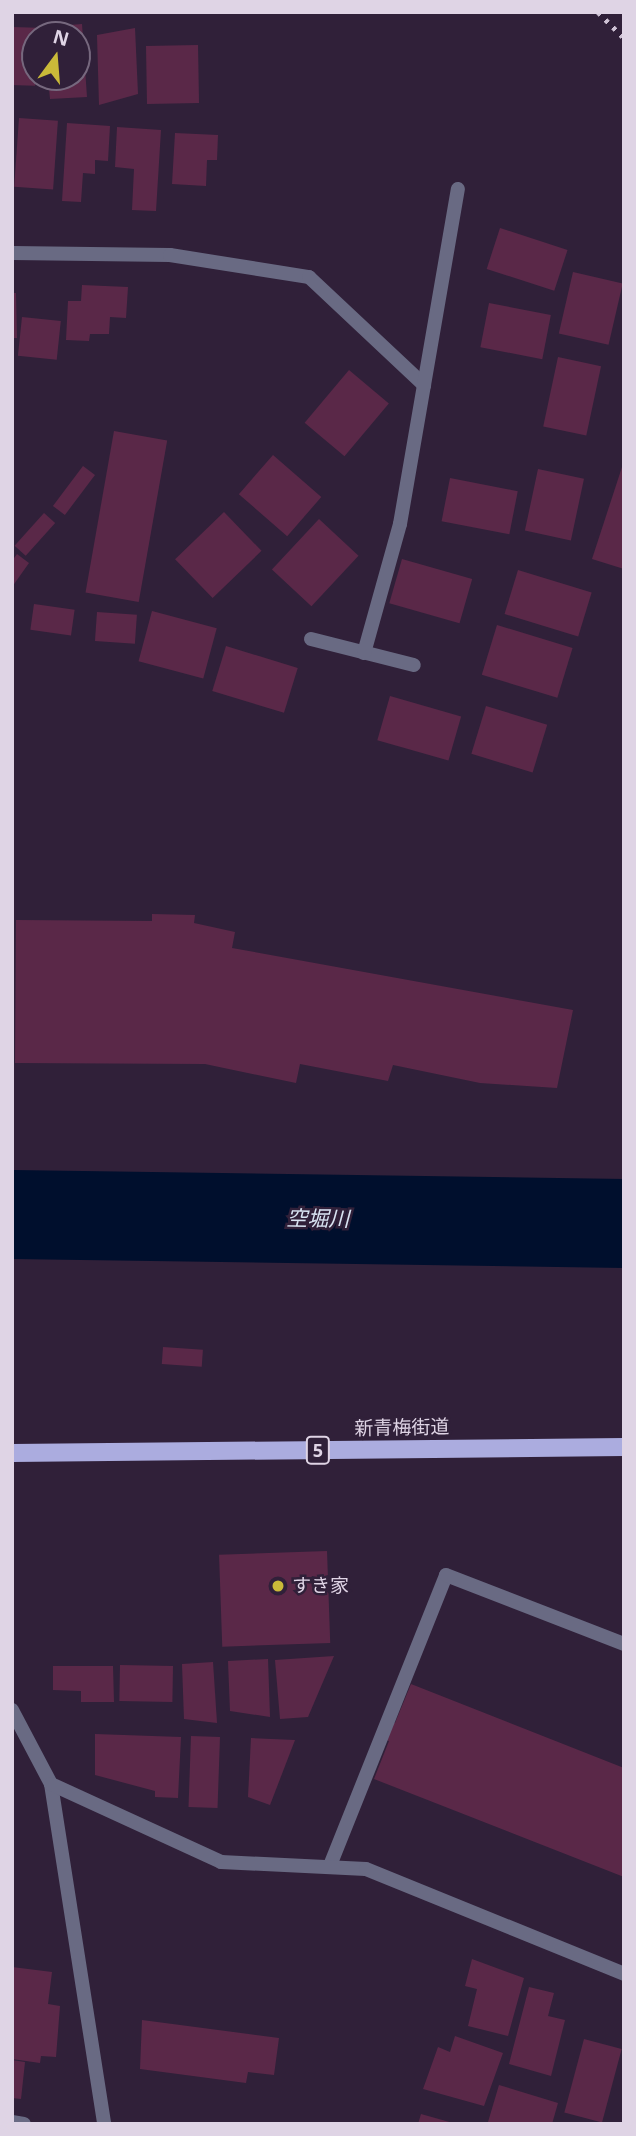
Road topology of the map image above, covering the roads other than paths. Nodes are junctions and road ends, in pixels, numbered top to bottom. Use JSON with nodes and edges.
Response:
{"nodes":[{"id":1,"x":458,"y":189,"type":"dead end"},
{"id":2,"x":12,"y":253,"type":"edge"},
{"id":3,"x":424,"y":385,"type":"junction"},
{"id":4,"x":311,"y":639,"type":"dead end"},
{"id":5,"x":364,"y":653,"type":"junction"},
{"id":6,"x":414,"y":666,"type":"dead end"},
{"id":7,"x":624,"y":1447,"type":"edge"},
{"id":8,"x":12,"y":1453,"type":"edge"},
{"id":9,"x":624,"y":1644,"type":"edge"},
{"id":10,"x":12,"y":1710,"type":"edge"},
{"id":11,"x":51,"y":1784,"type":"junction"},
{"id":12,"x":331,"y":1864,"type":"junction"},
{"id":13,"x":624,"y":1974,"type":"edge"},
{"id":14,"x":12,"y":2122,"type":"edge"},
{"id":15,"x":24,"y":2124,"type":"edge"},
{"id":16,"x":104,"y":2124,"type":"edge"}],
"edges":[{"from":1,"to":3,"type":"street"},
{"from":2,"to":3,"type":"street"},
{"from":3,"to":5,"type":"street"},
{"from":4,"to":5,"type":"street"},
{"from":5,"to":6,"type":"street"},
{"from":7,"to":8,"type":"main road","name":"新青梅街道","number":"5"},
{"from":9,"to":12,"type":"street"},
{"from":10,"to":11,"type":"street"},
{"from":11,"to":12,"type":"street"},
{"from":11,"to":16,"type":"street"},
{"from":12,"to":13,"type":"street"},
{"from":14,"to":15,"type":"street"}]}
